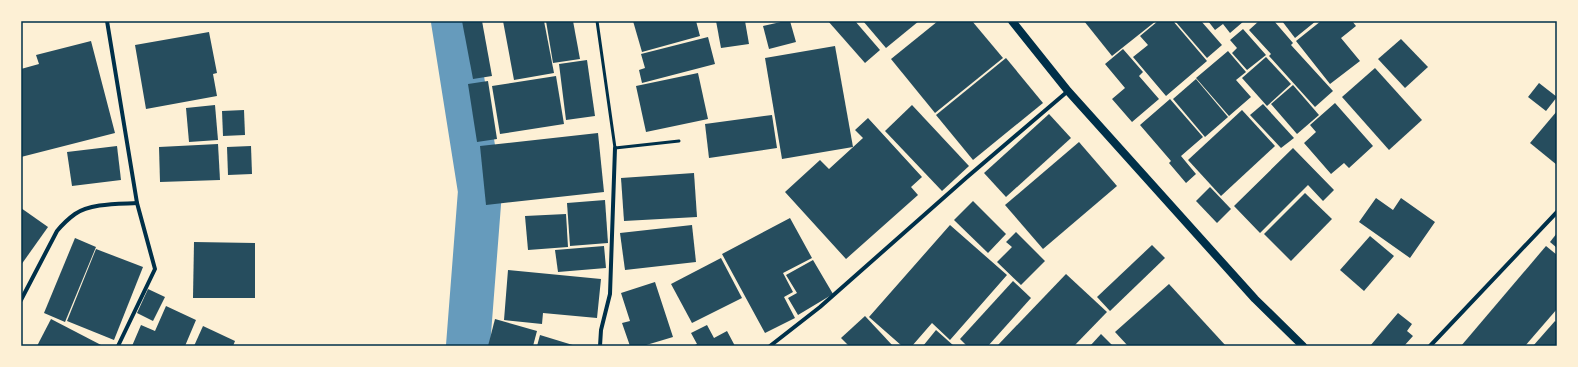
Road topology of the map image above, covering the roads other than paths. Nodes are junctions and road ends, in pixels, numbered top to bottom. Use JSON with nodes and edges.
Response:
{"nodes":[{"id":1,"x":107,"y":21,"type":"edge"},
{"id":2,"x":597,"y":21,"type":"edge"},
{"id":3,"x":1012,"y":21,"type":"edge"},
{"id":4,"x":1068,"y":91,"type":"junction"},
{"id":5,"x":679,"y":141,"type":"dead end"},
{"id":6,"x":615,"y":148,"type":"junction"},
{"id":7,"x":137,"y":203,"type":"junction"},
{"id":8,"x":1557,"y":212,"type":"edge"},
{"id":9,"x":21,"y":300,"type":"edge"},
{"id":10,"x":118,"y":346,"type":"edge"},
{"id":11,"x":600,"y":346,"type":"edge"},
{"id":12,"x":770,"y":346,"type":"edge"},
{"id":13,"x":1303,"y":346,"type":"edge"},
{"id":14,"x":1430,"y":346,"type":"edge"}],
"edges":[{"from":1,"to":7,"type":"street"},
{"from":2,"to":6,"type":"lane"},
{"from":3,"to":4,"type":"main road"},
{"from":4,"to":12,"type":"street"},
{"from":4,"to":13,"type":"main road"},
{"from":5,"to":6,"type":"lane"},
{"from":6,"to":11,"type":"street"},
{"from":7,"to":9,"type":"street"},
{"from":7,"to":10,"type":"street"},
{"from":8,"to":14,"type":"street"}]}
